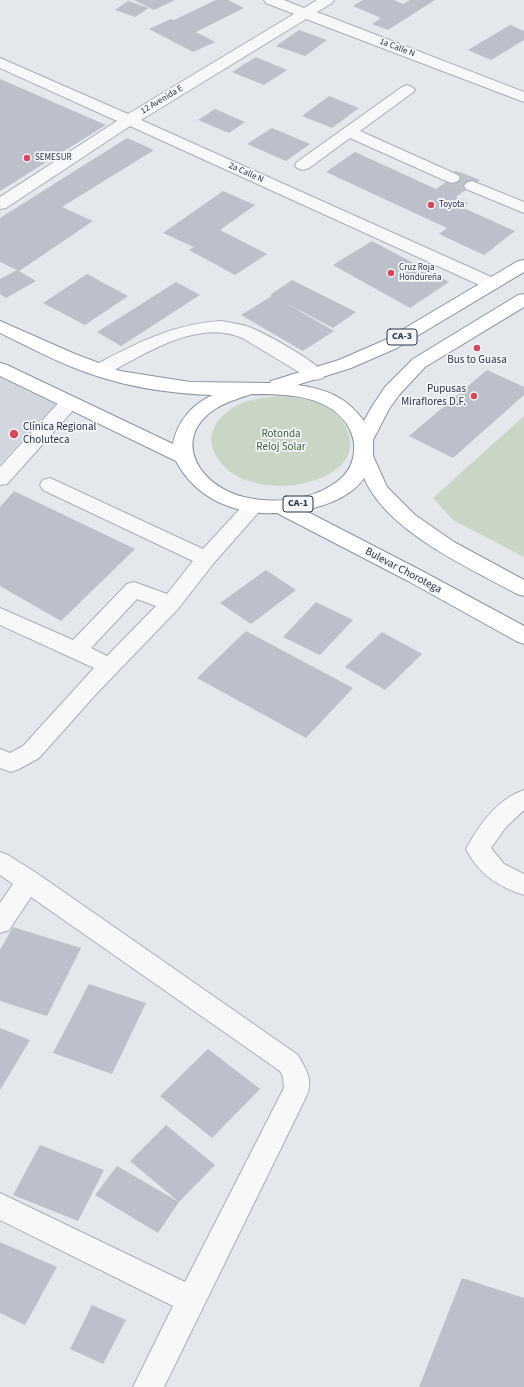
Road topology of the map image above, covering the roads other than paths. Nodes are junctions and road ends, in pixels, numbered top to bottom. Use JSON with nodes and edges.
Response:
{"nodes":[{"id":1,"x":271,"y":0,"type":"edge"},
{"id":2,"x":327,"y":0,"type":"edge"},
{"id":3,"x":306,"y":13,"type":"junction"},
{"id":4,"x":0,"y":62,"type":"edge"},
{"id":5,"x":407,"y":90,"type":"dead end"},
{"id":6,"x":524,"y":97,"type":"edge"},
{"id":7,"x":129,"y":120,"type":"junction"},
{"id":8,"x":349,"y":132,"type":"junction"},
{"id":9,"x":304,"y":165,"type":"dead end"},
{"id":10,"x":452,"y":178,"type":"tunnel mouth"},
{"id":11,"x":472,"y":186,"type":"tunnel mouth"},
{"id":12,"x":0,"y":204,"type":"edge"},
{"id":13,"x":524,"y":208,"type":"edge"},
{"id":14,"x":524,"y":265,"type":"edge"},
{"id":15,"x":492,"y":284,"type":"junction"},
{"id":16,"x":524,"y":299,"type":"edge"},
{"id":17,"x":0,"y":326,"type":"edge"},
{"id":18,"x":0,"y":370,"type":"edge"},
{"id":19,"x":100,"y":370,"type":"junction"},
{"id":20,"x":316,"y":374,"type":"junction"},
{"id":21,"x":269,"y":387,"type":"junction"},
{"id":22,"x":248,"y":390,"type":"junction"},
{"id":23,"x":69,"y":403,"type":"junction"},
{"id":24,"x":364,"y":448,"type":"junction"},
{"id":25,"x":182,"y":456,"type":"junction"},
{"id":26,"x":0,"y":479,"type":"edge"},
{"id":27,"x":50,"y":485,"type":"dead end"},
{"id":28,"x":254,"y":506,"type":"junction"},
{"id":29,"x":282,"y":507,"type":"junction"},
{"id":30,"x":206,"y":559,"type":"junction"},
{"id":31,"x":524,"y":589,"type":"edge"},
{"id":32,"x":171,"y":604,"type":"junction"},
{"id":33,"x":0,"y":616,"type":"edge"},
{"id":34,"x":524,"y":636,"type":"edge"},
{"id":35,"x":76,"y":650,"type":"junction"},
{"id":36,"x":110,"y":666,"type":"junction"},
{"id":37,"x":0,"y":758,"type":"edge"},
{"id":38,"x":524,"y":799,"type":"edge"},
{"id":39,"x":0,"y":862,"type":"edge"},
{"id":40,"x":29,"y":881,"type":"junction"},
{"id":41,"x":524,"y":886,"type":"edge"},
{"id":42,"x":0,"y":923,"type":"edge"},
{"id":43,"x":0,"y":1206,"type":"edge"},
{"id":44,"x":192,"y":1300,"type":"junction"},
{"id":45,"x":148,"y":1387,"type":"edge"}],
"edges":[{"from":1,"to":3,"type":"street","name":"1a Calle N"},
{"from":2,"to":3,"type":"street","name":"12 Avenida E"},
{"from":3,"to":6,"type":"street","name":"1a Calle N"},
{"from":3,"to":7,"type":"street","name":"12 Avenida E"},
{"from":4,"to":7,"type":"street","name":"2a Calle N"},
{"from":5,"to":8,"type":"street"},
{"from":7,"to":12,"type":"street","name":"12 Avenida E"},
{"from":7,"to":15,"type":"street","name":"2a Calle N"},
{"from":8,"to":9,"type":"street"},
{"from":8,"to":10,"type":"street"},
{"from":11,"to":13,"type":"street"},
{"from":14,"to":15,"type":"highway","number":"CA-3"},
{"from":15,"to":20,"type":"highway","number":"CA-3"},
{"from":16,"to":24,"type":"highway"},
{"from":17,"to":19,"type":"highway","number":"CA-1"},
{"from":18,"to":23,"type":"highway"},
{"from":19,"to":20,"type":"street"},
{"from":19,"to":22,"type":"highway","number":"CA-1"},
{"from":20,"to":21,"type":"highway","number":"CA-3"},
{"from":21,"to":22,"type":"highway","number":"CA-1"},
{"from":21,"to":24,"type":"highway","number":"CA-1"},
{"from":22,"to":25,"type":"highway","number":"CA-1"},
{"from":23,"to":25,"type":"highway"},
{"from":23,"to":26,"type":"street"},
{"from":24,"to":29,"type":"highway","number":"CA-1"},
{"from":24,"to":31,"type":"highway","number":"CA-1"},
{"from":25,"to":28,"type":"highway","number":"CA-1"},
{"from":27,"to":30,"type":"street"},
{"from":28,"to":29,"type":"highway","number":"CA-1"},
{"from":28,"to":30,"type":"street"},
{"from":29,"to":34,"type":"highway","name":"Bulevar Chorotega","number":"CA-1"},
{"from":30,"to":32,"type":"street"},
{"from":32,"to":35,"type":"street"},
{"from":32,"to":36,"type":"street"},
{"from":33,"to":35,"type":"street"},
{"from":35,"to":36,"type":"street"},
{"from":36,"to":37,"type":"street"},
{"from":38,"to":41,"type":"street"},
{"from":39,"to":40,"type":"street"},
{"from":40,"to":42,"type":"street"},
{"from":40,"to":44,"type":"street"},
{"from":43,"to":44,"type":"street"},
{"from":44,"to":45,"type":"street"}]}
